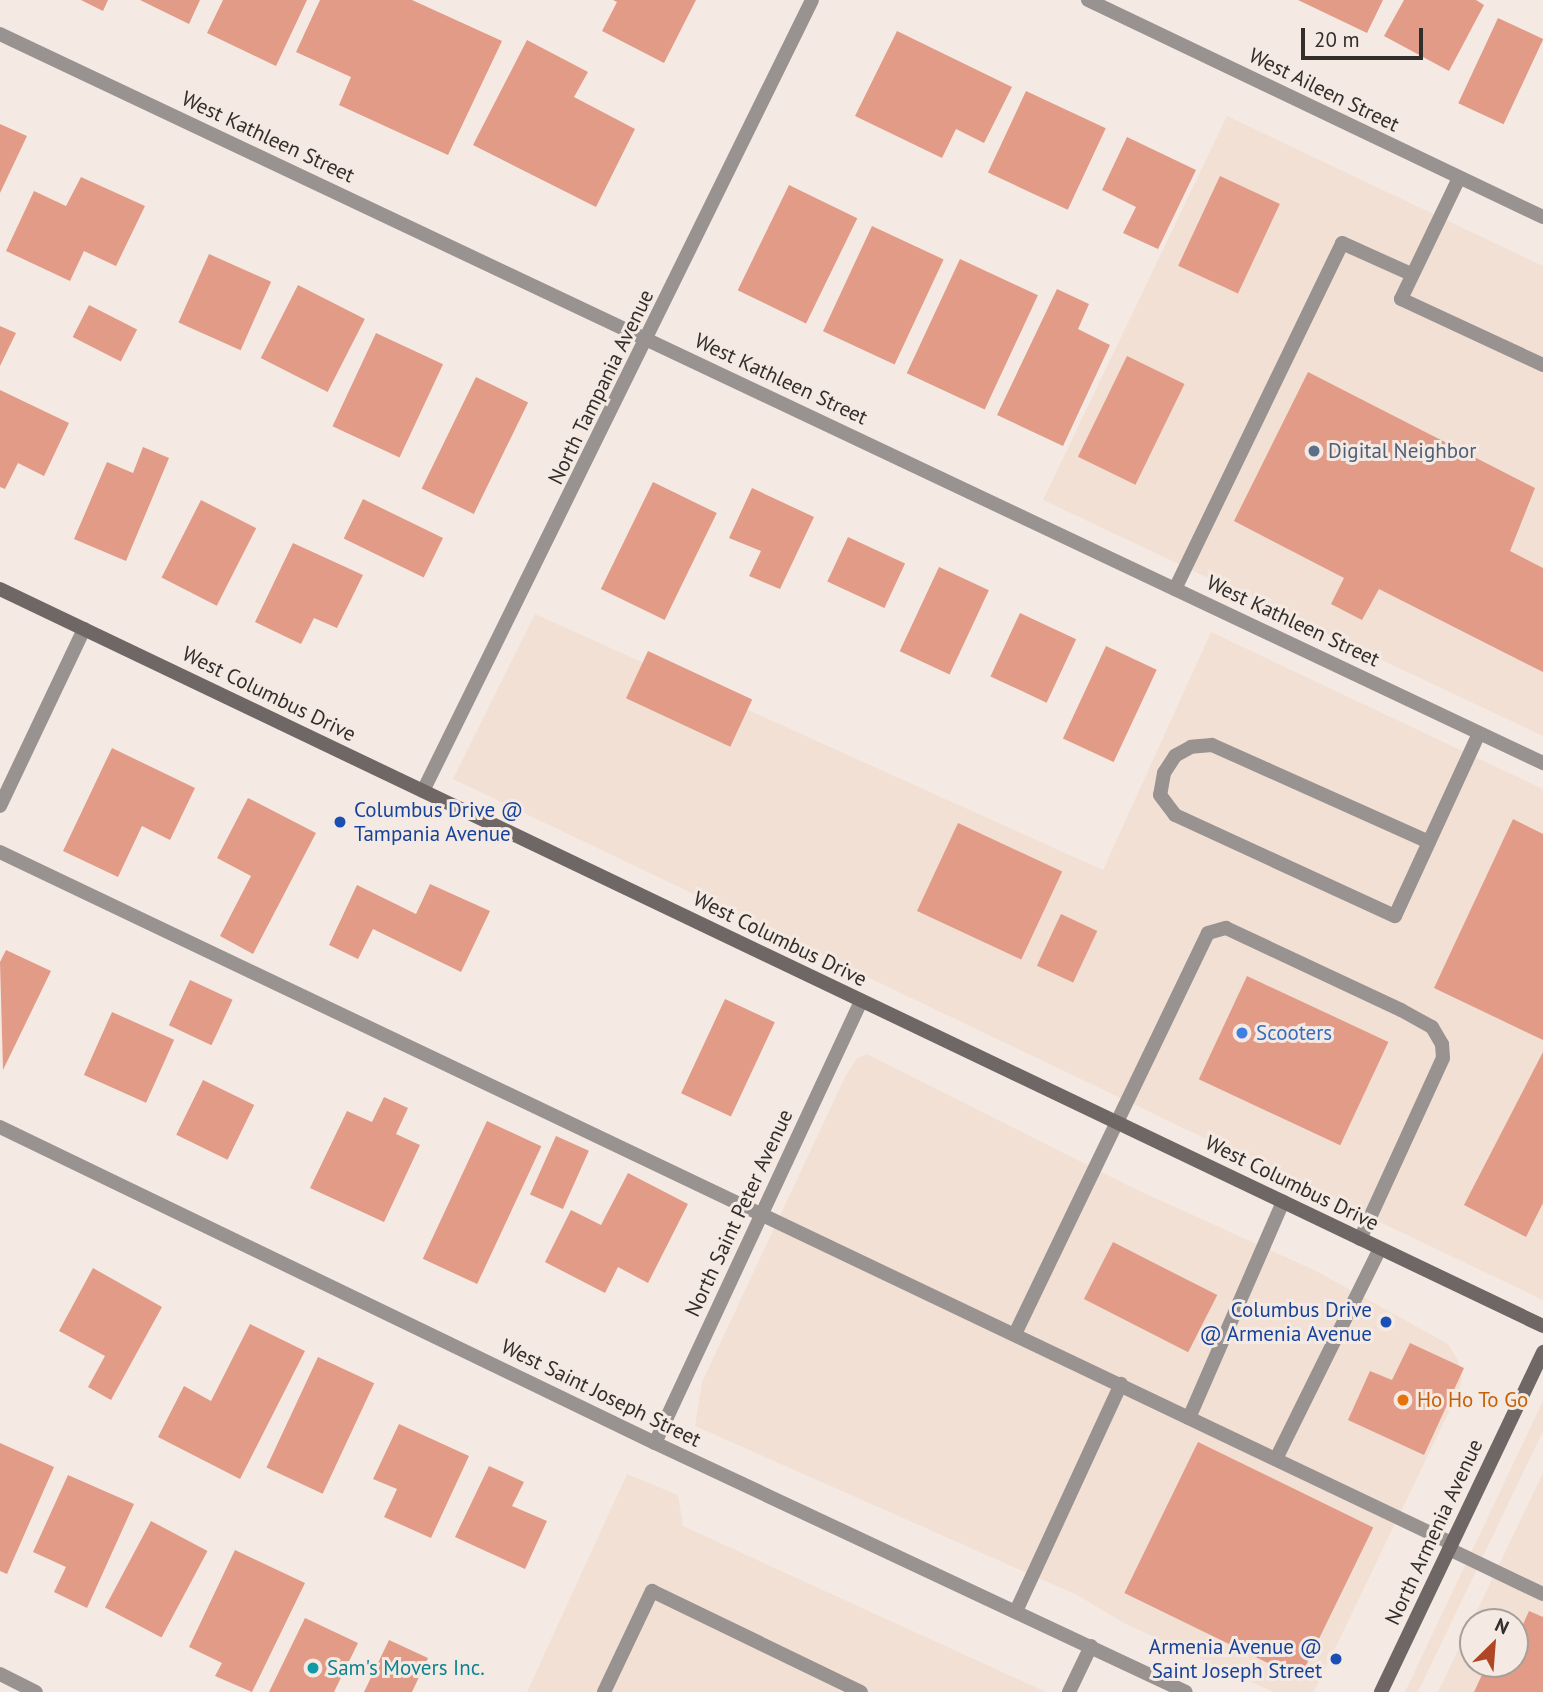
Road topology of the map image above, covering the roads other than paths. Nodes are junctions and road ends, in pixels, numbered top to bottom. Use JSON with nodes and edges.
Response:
{"nodes":[{"id":1,"x":812,"y":0,"type":"edge"},
{"id":2,"x":1088,"y":0,"type":"edge"},
{"id":3,"x":0,"y":34,"type":"edge"},
{"id":4,"x":1459,"y":178,"type":"junction"},
{"id":5,"x":1543,"y":217,"type":"edge"},
{"id":6,"x":1411,"y":274,"type":"junction"},
{"id":7,"x":648,"y":340,"type":"junction"},
{"id":8,"x":1543,"y":365,"type":"edge"},
{"id":9,"x":0,"y":589,"type":"edge"},
{"id":10,"x":1175,"y":589,"type":"junction"},
{"id":11,"x":84,"y":629,"type":"junction"},
{"id":12,"x":1479,"y":733,"type":"junction"},
{"id":13,"x":1543,"y":763,"type":"edge"},
{"id":14,"x":423,"y":791,"type":"junction"},
{"id":15,"x":0,"y":806,"type":"edge"},
{"id":16,"x":1429,"y":842,"type":"junction"},
{"id":17,"x":0,"y":852,"type":"edge"},
{"id":18,"x":861,"y":1001,"type":"junction"},
{"id":19,"x":1116,"y":1122,"type":"junction"},
{"id":20,"x":0,"y":1127,"type":"edge"},
{"id":21,"x":1283,"y":1202,"type":"junction"},
{"id":22,"x":762,"y":1213,"type":"junction"},
{"id":23,"x":1360,"y":1239,"type":"junction"},
{"id":24,"x":1380,"y":1249,"type":"junction"},
{"id":25,"x":1543,"y":1326,"type":"edge"},
{"id":26,"x":1015,"y":1335,"type":"junction"},
{"id":27,"x":1543,"y":1352,"type":"edge"},
{"id":28,"x":1121,"y":1384,"type":"junction"},
{"id":29,"x":1189,"y":1418,"type":"junction"},
{"id":30,"x":655,"y":1443,"type":"junction"},
{"id":31,"x":1276,"y":1459,"type":"junction"},
{"id":32,"x":1450,"y":1546,"type":"junction"},
{"id":33,"x":1543,"y":1594,"type":"edge"},
{"id":34,"x":1017,"y":1609,"type":"junction"},
{"id":35,"x":1091,"y":1646,"type":"junction"},
{"id":36,"x":0,"y":1674,"type":"edge"},
{"id":37,"x":608,"y":1691,"type":"edge"},
{"id":38,"x":36,"y":1692,"type":"edge"},
{"id":39,"x":861,"y":1692,"type":"edge"},
{"id":40,"x":1069,"y":1692,"type":"edge"},
{"id":41,"x":1186,"y":1692,"type":"edge"},
{"id":42,"x":1381,"y":1692,"type":"edge"}],
"edges":[{"from":1,"to":7,"type":"street","name":"North Tampania Avenue"},
{"from":2,"to":4,"type":"street","name":"West Aileen Street"},
{"from":3,"to":7,"type":"street","name":"West Kathleen Street"},
{"from":4,"to":5,"type":"street","name":"West Aileen Street"},
{"from":4,"to":6,"type":"street"},
{"from":6,"to":8,"type":"street"},
{"from":6,"to":10,"type":"street"},
{"from":7,"to":10,"type":"street","name":"West Kathleen Street"},
{"from":7,"to":14,"type":"street","name":"North Tampania Avenue"},
{"from":9,"to":11,"type":"main road","name":"West Columbus Drive"},
{"from":10,"to":12,"type":"street","name":"West Kathleen Street"},
{"from":11,"to":14,"type":"main road","name":"West Columbus Drive"},
{"from":11,"to":15,"type":"street"},
{"from":12,"to":13,"type":"street","name":"West Kathleen Street"},
{"from":12,"to":16,"type":"street"},
{"from":14,"to":18,"type":"main road","name":"West Columbus Drive"},
{"from":16,"to":16,"type":"street"},
{"from":17,"to":22,"type":"street"},
{"from":18,"to":19,"type":"main road","name":"West Columbus Drive"},
{"from":18,"to":22,"type":"street","name":"North Saint Peter Avenue"},
{"from":19,"to":21,"type":"main road","name":"West Columbus Drive"},
{"from":19,"to":23,"type":"street"},
{"from":19,"to":26,"type":"street"},
{"from":20,"to":30,"type":"street","name":"West Saint Joseph Street"},
{"from":21,"to":23,"type":"main road","name":"West Columbus Drive"},
{"from":21,"to":29,"type":"street"},
{"from":22,"to":26,"type":"street"},
{"from":22,"to":30,"type":"street","name":"North Saint Peter Avenue"},
{"from":23,"to":24,"type":"main road","name":"West Columbus Drive"},
{"from":24,"to":25,"type":"main road","name":"West Columbus Drive"},
{"from":24,"to":31,"type":"street"},
{"from":26,"to":28,"type":"street"},
{"from":27,"to":32,"type":"main road","name":"North Armenia Avenue"},
{"from":28,"to":29,"type":"street"},
{"from":28,"to":34,"type":"street"},
{"from":29,"to":31,"type":"street"},
{"from":30,"to":34,"type":"street","name":"West Saint Joseph Street"},
{"from":31,"to":32,"type":"street"},
{"from":32,"to":33,"type":"street"},
{"from":32,"to":42,"type":"main road","name":"North Armenia Avenue"},
{"from":34,"to":35,"type":"street","name":"West Saint Joseph Street"},
{"from":35,"to":40,"type":"street"},
{"from":35,"to":41,"type":"street","name":"West Saint Joseph Street"},
{"from":36,"to":38,"type":"street"},
{"from":37,"to":39,"type":"street"}]}
